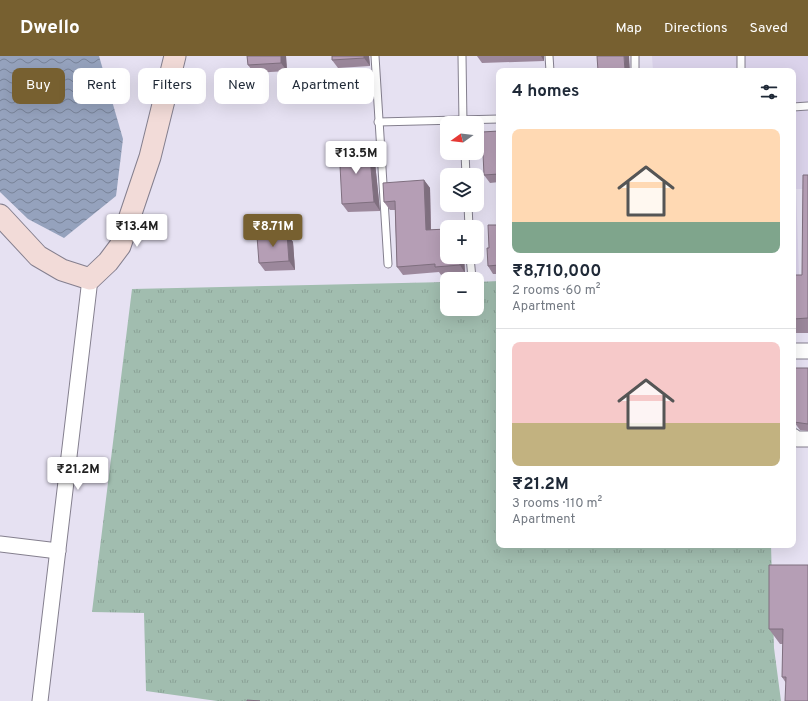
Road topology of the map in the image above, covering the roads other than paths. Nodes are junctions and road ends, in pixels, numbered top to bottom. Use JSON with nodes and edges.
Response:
{"nodes":[{"id":1,"x":175,"y":56,"type":"edge"},
{"id":2,"x":375,"y":56,"type":"edge"},
{"id":3,"x":462,"y":56,"type":"edge"},
{"id":4,"x":549,"y":56,"type":"edge"},
{"id":5,"x":635,"y":56,"type":"edge"},
{"id":6,"x":741,"y":56,"type":"edge"},
{"id":7,"x":550,"y":68,"type":"edge"},
{"id":8,"x":635,"y":68,"type":"edge"},
{"id":9,"x":741,"y":68,"type":"edge"},
{"id":10,"x":808,"y":106,"type":"edge"},
{"id":11,"x":796,"y":107,"type":"edge"},
{"id":12,"x":463,"y":116,"type":"edge"},
{"id":13,"x":496,"y":119,"type":"edge"},
{"id":14,"x":484,"y":120,"type":"edge"},
{"id":15,"x":378,"y":122,"type":"junction"},
{"id":16,"x":440,"y":122,"type":"edge"},
{"id":17,"x":0,"y":215,"type":"edge"},
{"id":18,"x":388,"y":264,"type":"dead end"},
{"id":19,"x":90,"y":279,"type":"junction"},
{"id":20,"x":796,"y":351,"type":"edge"},
{"id":21,"x":808,"y":351,"type":"edge"},
{"id":22,"x":796,"y":438,"type":"edge"},
{"id":23,"x":808,"y":439,"type":"edge"},
{"id":24,"x":0,"y":544,"type":"edge"},
{"id":25,"x":58,"y":551,"type":"junction"},
{"id":26,"x":40,"y":701,"type":"edge"}],
"edges":[{"from":1,"to":19,"type":"street"},
{"from":2,"to":15,"type":"lane"},
{"from":3,"to":12,"type":"lane"},
{"from":4,"to":7,"type":"lane"},
{"from":5,"to":8,"type":"lane"},
{"from":6,"to":9,"type":"lane"},
{"from":10,"to":11,"type":"lane"},
{"from":13,"to":14,"type":"lane"},
{"from":15,"to":16,"type":"lane"},
{"from":15,"to":18,"type":"lane"},
{"from":17,"to":19,"type":"street"},
{"from":19,"to":25,"type":"street"},
{"from":20,"to":21,"type":"street"},
{"from":22,"to":23,"type":"street"},
{"from":24,"to":25,"type":"street"},
{"from":25,"to":26,"type":"street"}]}
